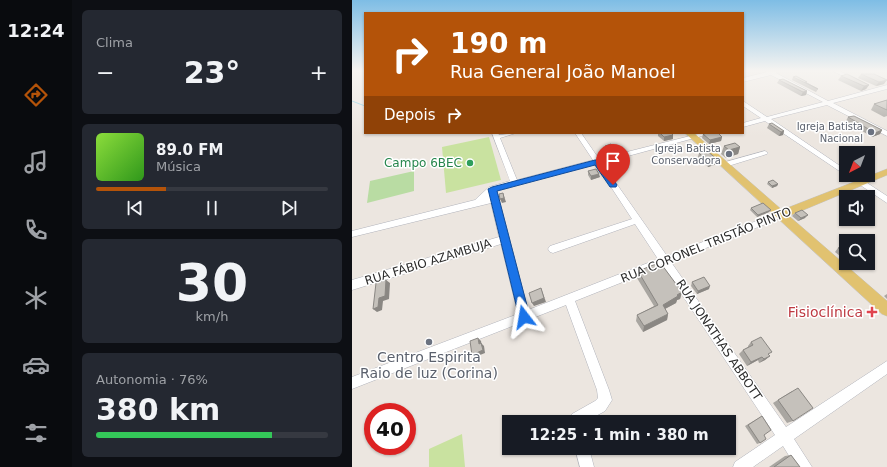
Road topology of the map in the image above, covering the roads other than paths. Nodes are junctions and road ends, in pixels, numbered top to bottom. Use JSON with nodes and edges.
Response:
{"nodes":[{"id":1,"x":810,"y":93,"type":"edge"},
{"id":2,"x":866,"y":93,"type":"edge"},
{"id":3,"x":744,"y":100,"type":"edge"},
{"id":4,"x":829,"y":103,"type":"junction"},
{"id":5,"x":744,"y":104,"type":"edge"},
{"id":6,"x":769,"y":118,"type":"junction"},
{"id":7,"x":744,"y":125,"type":"edge"},
{"id":8,"x":579,"y":134,"type":"edge"},
{"id":9,"x":887,"y":134,"type":"edge"},
{"id":10,"x":496,"y":135,"type":"edge"},
{"id":11,"x":691,"y":135,"type":"edge"},
{"id":12,"x":765,"y":153,"type":"dead end"},
{"id":13,"x":597,"y":162,"type":"junction"},
{"id":14,"x":839,"y":163,"type":"edge"},
{"id":15,"x":725,"y":165,"type":"junction"},
{"id":16,"x":839,"y":168,"type":"edge"},
{"id":17,"x":887,"y":172,"type":"edge"},
{"id":18,"x":875,"y":175,"type":"edge"},
{"id":19,"x":854,"y":182,"type":"edge"},
{"id":20,"x":865,"y":182,"type":"edge"},
{"id":21,"x":866,"y":182,"type":"edge"},
{"id":22,"x":515,"y":183,"type":"junction"},
{"id":23,"x":493,"y":194,"type":"junction"},
{"id":24,"x":887,"y":195,"type":"edge"},
{"id":25,"x":887,"y":200,"type":"edge"},
{"id":26,"x":780,"y":215,"type":"junction"},
{"id":27,"x":637,"y":220,"type":"junction"},
{"id":28,"x":352,"y":234,"type":"edge"},
{"id":29,"x":505,"y":239,"type":"junction"},
{"id":30,"x":553,"y":249,"type":"dead end"},
{"id":31,"x":665,"y":261,"type":"junction"},
{"id":32,"x":352,"y":285,"type":"edge"},
{"id":33,"x":569,"y":299,"type":"junction"},
{"id":34,"x":887,"y":310,"type":"edge"},
{"id":35,"x":524,"y":317,"type":"junction"},
{"id":36,"x":887,"y":368,"type":"edge"},
{"id":37,"x":352,"y":383,"type":"edge"},
{"id":38,"x":585,"y":415,"type":"edge"},
{"id":39,"x":785,"y":436,"type":"junction"},
{"id":40,"x":584,"y":455,"type":"edge"},
{"id":41,"x":588,"y":467,"type":"edge"},
{"id":42,"x":740,"y":467,"type":"edge"},
{"id":43,"x":806,"y":467,"type":"edge"}],
"edges":[{"from":1,"to":4,"type":"street"},
{"from":2,"to":4,"type":"street"},
{"from":3,"to":6,"type":"street"},
{"from":4,"to":6,"type":"street"},
{"from":4,"to":9,"type":"street"},
{"from":5,"to":6,"type":"street"},
{"from":6,"to":7,"type":"street"},
{"from":6,"to":14,"type":"street"},
{"from":6,"to":16,"type":"street"},
{"from":8,"to":13,"type":"street","name":"RUA JONATHAS ABBOTT"},
{"from":10,"to":22,"type":"street"},
{"from":11,"to":13,"type":"street"},
{"from":11,"to":15,"type":"main road"},
{"from":12,"to":15,"type":"street"},
{"from":13,"to":22,"type":"street"},
{"from":13,"to":27,"type":"street","name":"RUA JONATHAS ABBOTT"},
{"from":15,"to":26,"type":"main road"},
{"from":17,"to":18,"type":"main road","name":"RUA CORONEL TRISTÃO PINTO"},
{"from":19,"to":26,"type":"main road","name":"RUA CORONEL TRISTÃO PINTO"},
{"from":20,"to":25,"type":"street"},
{"from":21,"to":24,"type":"street"},
{"from":22,"to":23,"type":"street"},
{"from":23,"to":28,"type":"street"},
{"from":23,"to":29,"type":"street"},
{"from":26,"to":31,"type":"street","name":"RUA CORONEL TRISTÃO PINTO"},
{"from":26,"to":34,"type":"main road"},
{"from":27,"to":30,"type":"street"},
{"from":27,"to":31,"type":"street","name":"RUA JONATHAS ABBOTT"},
{"from":29,"to":32,"type":"street","name":"RUA FÁBIO AZAMBUJA"},
{"from":29,"to":35,"type":"street"},
{"from":31,"to":33,"type":"street","name":"RUA CORONEL TRISTÃO PINTO"},
{"from":31,"to":39,"type":"street","name":"RUA JONATHAS ABBOTT"},
{"from":33,"to":35,"type":"street","name":"RUA CORONEL TRISTÃO PINTO"},
{"from":33,"to":38,"type":"street"},
{"from":35,"to":37,"type":"street","name":"RUA CORONEL TRISTÃO PINTO"},
{"from":36,"to":39,"type":"street"},
{"from":39,"to":42,"type":"street"},
{"from":39,"to":43,"type":"street","name":"RUA JONATHAS ABBOTT"},
{"from":40,"to":41,"type":"street"}]}
